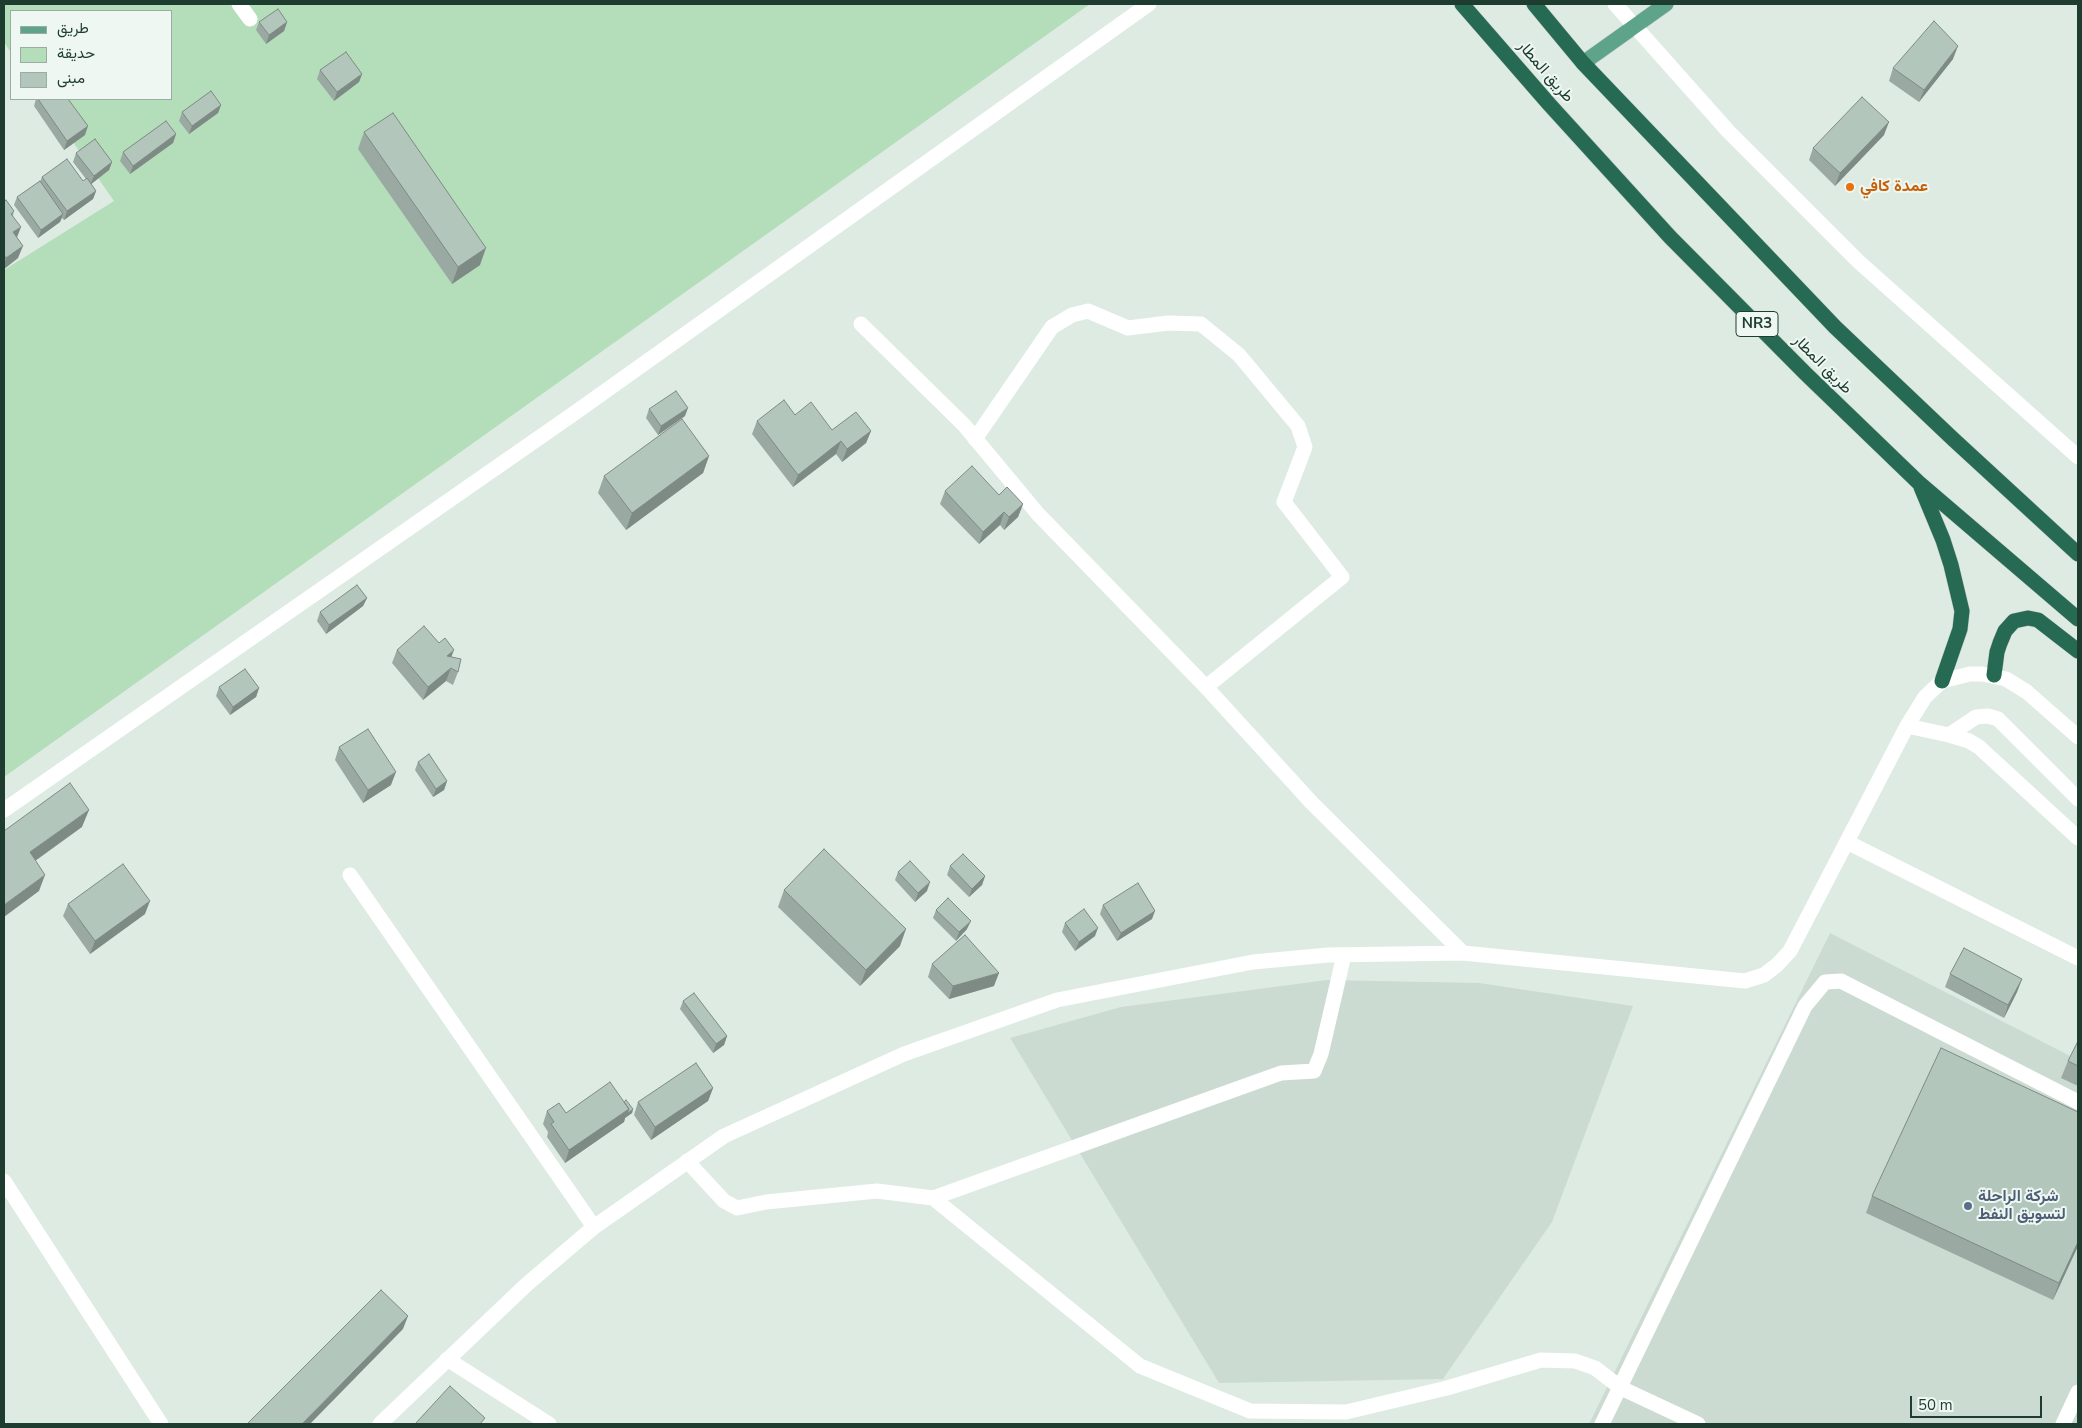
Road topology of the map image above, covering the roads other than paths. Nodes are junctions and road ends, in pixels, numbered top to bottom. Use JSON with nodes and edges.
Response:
{"nodes":[{"id":1,"x":239,"y":4,"type":"edge"},
{"id":2,"x":1149,"y":4,"type":"edge"},
{"id":3,"x":1462,"y":4,"type":"edge"},
{"id":4,"x":1534,"y":4,"type":"edge"},
{"id":5,"x":1615,"y":4,"type":"edge"},
{"id":6,"x":1666,"y":4,"type":"edge"},
{"id":7,"x":250,"y":18,"type":"dead end"},
{"id":8,"x":1634,"y":26,"type":"junction"},
{"id":9,"x":1583,"y":63,"type":"junction"},
{"id":10,"x":861,"y":324,"type":"dead end"},
{"id":11,"x":975,"y":439,"type":"junction"},
{"id":12,"x":2078,"y":457,"type":"edge"},
{"id":13,"x":1918,"y":482,"type":"junction"},
{"id":14,"x":2078,"y":554,"type":"edge"},
{"id":15,"x":2078,"y":619,"type":"edge"},
{"id":16,"x":2078,"y":651,"type":"edge"},
{"id":17,"x":1994,"y":675,"type":"junction"},
{"id":18,"x":1942,"y":681,"type":"junction"},
{"id":19,"x":1206,"y":688,"type":"junction"},
{"id":20,"x":1907,"y":726,"type":"junction"},
{"id":21,"x":1949,"y":735,"type":"junction"},
{"id":22,"x":2078,"y":737,"type":"edge"},
{"id":23,"x":2078,"y":799,"type":"edge"},
{"id":24,"x":4,"y":810,"type":"edge"},
{"id":25,"x":2078,"y":838,"type":"edge"},
{"id":26,"x":1847,"y":842,"type":"junction"},
{"id":27,"x":350,"y":875,"type":"dead end"},
{"id":28,"x":1463,"y":953,"type":"junction"},
{"id":29,"x":1344,"y":955,"type":"junction"},
{"id":30,"x":2078,"y":958,"type":"edge"},
{"id":31,"x":2078,"y":1102,"type":"edge"},
{"id":32,"x":688,"y":1161,"type":"junction"},
{"id":33,"x":4,"y":1181,"type":"edge"},
{"id":34,"x":933,"y":1198,"type":"junction"},
{"id":35,"x":594,"y":1227,"type":"junction"},
{"id":36,"x":447,"y":1359,"type":"junction"},
{"id":37,"x":1621,"y":1388,"type":"junction"},
{"id":38,"x":2078,"y":1392,"type":"edge"},
{"id":39,"x":161,"y":1424,"type":"edge"},
{"id":40,"x":380,"y":1424,"type":"edge"},
{"id":41,"x":549,"y":1424,"type":"edge"},
{"id":42,"x":1602,"y":1424,"type":"edge"},
{"id":43,"x":1698,"y":1424,"type":"edge"},
{"id":44,"x":2063,"y":1424,"type":"edge"}],
"edges":[{"from":1,"to":7,"type":"street"},
{"from":2,"to":24,"type":"street"},
{"from":3,"to":13,"type":"highway","name":"طريق المطار","number":"NR3"},
{"from":4,"to":9,"type":"highway"},
{"from":5,"to":8,"type":"street"},
{"from":6,"to":8,"type":"main road"},
{"from":8,"to":9,"type":"main road"},
{"from":8,"to":12,"type":"street"},
{"from":9,"to":14,"type":"highway"},
{"from":10,"to":11,"type":"street"},
{"from":11,"to":19,"type":"street"},
{"from":11,"to":19,"type":"street"},
{"from":13,"to":15,"type":"highway","name":"طريق المطار","number":"NR3"},
{"from":13,"to":18,"type":"highway"},
{"from":16,"to":17,"type":"highway"},
{"from":17,"to":18,"type":"street"},
{"from":17,"to":22,"type":"street"},
{"from":18,"to":20,"type":"street"},
{"from":19,"to":28,"type":"street"},
{"from":20,"to":21,"type":"street"},
{"from":20,"to":26,"type":"street"},
{"from":21,"to":23,"type":"street"},
{"from":21,"to":25,"type":"street"},
{"from":26,"to":28,"type":"street"},
{"from":26,"to":30,"type":"street"},
{"from":27,"to":35,"type":"street"},
{"from":28,"to":29,"type":"street"},
{"from":29,"to":32,"type":"street"},
{"from":29,"to":34,"type":"street"},
{"from":31,"to":37,"type":"street"},
{"from":32,"to":34,"type":"street"},
{"from":32,"to":35,"type":"street"},
{"from":33,"to":39,"type":"street"},
{"from":34,"to":37,"type":"street"},
{"from":35,"to":36,"type":"street"},
{"from":36,"to":40,"type":"street"},
{"from":36,"to":41,"type":"street"},
{"from":37,"to":42,"type":"street"},
{"from":37,"to":43,"type":"street"},
{"from":38,"to":44,"type":"street"}]}
